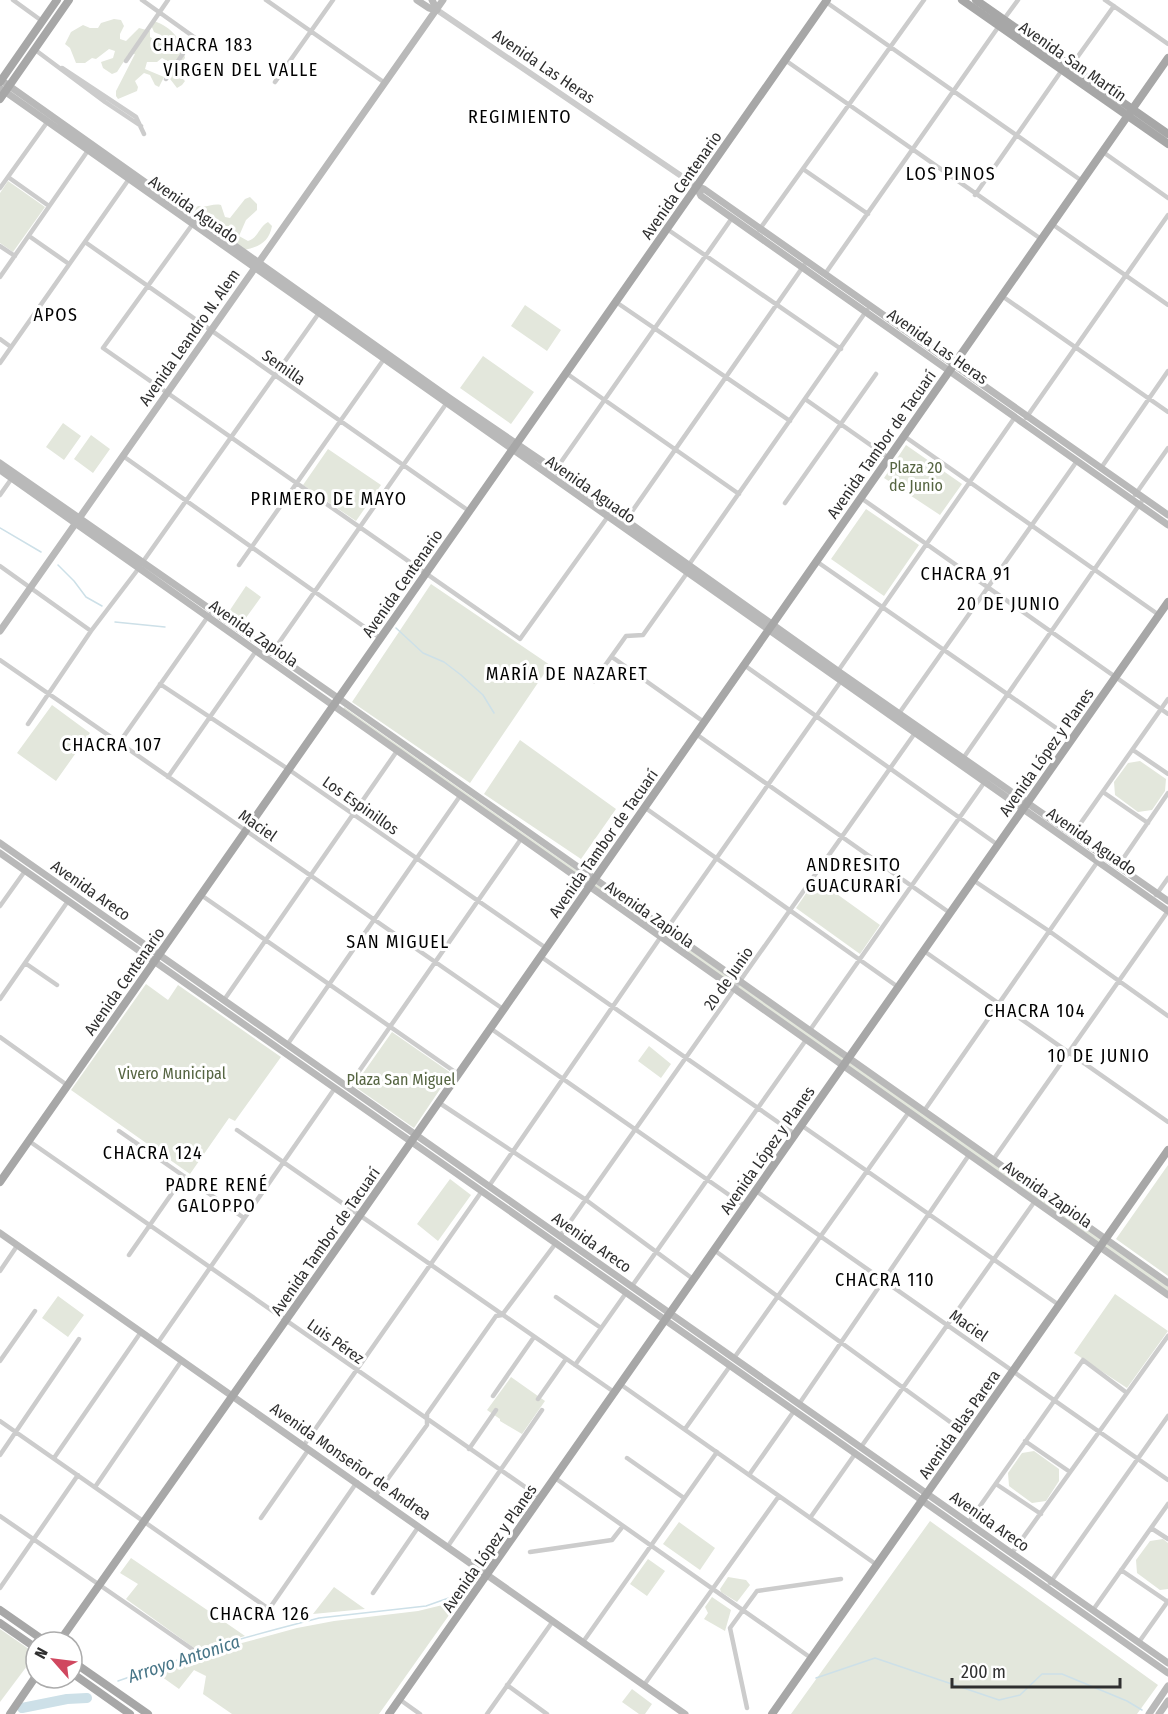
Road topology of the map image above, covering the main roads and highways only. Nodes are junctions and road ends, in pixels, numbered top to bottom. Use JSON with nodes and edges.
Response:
{"nodes":[{"id":1,"x":57,"y":0,"type":"edge"},
{"id":2,"x":69,"y":0,"type":"edge"},
{"id":3,"x":417,"y":0,"type":"edge"},
{"id":4,"x":432,"y":0,"type":"edge"},
{"id":5,"x":443,"y":0,"type":"edge"},
{"id":6,"x":962,"y":0,"type":"edge"},
{"id":7,"x":976,"y":0,"type":"edge"},
{"id":8,"x":826,"y":1,"type":"edge"},
{"id":9,"x":437,"y":9,"type":"junction"},
{"id":10,"x":1001,"y":23,"type":"junction"},
{"id":11,"x":1168,"y":58,"type":"edge"},
{"id":12,"x":2,"y":87,"type":"edge"},
{"id":13,"x":1129,"y":112,"type":"junction"},
{"id":14,"x":1168,"y":135,"type":"edge"},
{"id":15,"x":1168,"y":144,"type":"edge"},
{"id":16,"x":696,"y":186,"type":"junction"},
{"id":17,"x":758,"y":232,"type":"junction"},
{"id":18,"x":805,"y":264,"type":"junction"},
{"id":19,"x":257,"y":265,"type":"junction"},
{"id":20,"x":868,"y":309,"type":"junction"},
{"id":21,"x":951,"y":367,"type":"junction"},
{"id":22,"x":1025,"y":420,"type":"junction"},
{"id":23,"x":514,"y":447,"type":"junction"},
{"id":24,"x":0,"y":463,"type":"edge"},
{"id":25,"x":0,"y":470,"type":"edge"},
{"id":26,"x":1134,"y":496,"type":"junction"},
{"id":27,"x":1142,"y":501,"type":"junction"},
{"id":28,"x":610,"y":513,"type":"junction"},
{"id":29,"x":1168,"y":515,"type":"edge"},
{"id":30,"x":77,"y":521,"type":"junction"},
{"id":31,"x":1168,"y":525,"type":"edge"},
{"id":32,"x":687,"y":570,"type":"junction"},
{"id":33,"x":1168,"y":602,"type":"edge"},
{"id":34,"x":209,"y":614,"type":"junction"},
{"id":35,"x":771,"y":626,"type":"junction"},
{"id":36,"x":0,"y":632,"type":"edge"},
{"id":37,"x":335,"y":702,"type":"junction"},
{"id":38,"x":987,"y":779,"type":"junction"},
{"id":39,"x":1025,"y":805,"type":"junction"},
{"id":40,"x":0,"y":843,"type":"edge"},
{"id":41,"x":0,"y":853,"type":"edge"},
{"id":42,"x":594,"y":879,"type":"junction"},
{"id":43,"x":589,"y":887,"type":"junction"},
{"id":44,"x":1155,"y":896,"type":"junction"},
{"id":45,"x":1168,"y":901,"type":"edge"},
{"id":46,"x":1168,"y":911,"type":"edge"},
{"id":47,"x":157,"y":958,"type":"junction"},
{"id":48,"x":849,"y":1058,"type":"junction"},
{"id":49,"x":843,"y":1066,"type":"junction"},
{"id":50,"x":413,"y":1138,"type":"junction"},
{"id":51,"x":1168,"y":1150,"type":"edge"},
{"id":52,"x":0,"y":1182,"type":"edge"},
{"id":53,"x":0,"y":1233,"type":"edge"},
{"id":54,"x":1106,"y":1239,"type":"junction"},
{"id":55,"x":1099,"y":1247,"type":"junction"},
{"id":56,"x":1168,"y":1283,"type":"edge"},
{"id":57,"x":1168,"y":1295,"type":"edge"},
{"id":58,"x":667,"y":1316,"type":"junction"},
{"id":59,"x":233,"y":1395,"type":"junction"},
{"id":60,"x":924,"y":1497,"type":"junction"},
{"id":61,"x":488,"y":1574,"type":"junction"},
{"id":62,"x":0,"y":1610,"type":"edge"},
{"id":63,"x":0,"y":1623,"type":"edge"},
{"id":64,"x":29,"y":1630,"type":"edge"},
{"id":65,"x":67,"y":1630,"type":"edge"},
{"id":66,"x":24,"y":1640,"type":"edge"},
{"id":67,"x":1168,"y":1663,"type":"edge"},
{"id":68,"x":84,"y":1669,"type":"edge"},
{"id":69,"x":1168,"y":1673,"type":"edge"},
{"id":70,"x":84,"y":1682,"type":"edge"},
{"id":71,"x":1168,"y":1686,"type":"edge"},
{"id":72,"x":27,"y":1690,"type":"edge"},
{"id":73,"x":1168,"y":1701,"type":"edge"},
{"id":74,"x":680,"y":1713,"type":"edge"},
{"id":75,"x":10,"y":1714,"type":"edge"},
{"id":76,"x":130,"y":1714,"type":"edge"},
{"id":77,"x":148,"y":1714,"type":"edge"},
{"id":78,"x":389,"y":1714,"type":"edge"},
{"id":79,"x":772,"y":1714,"type":"edge"},
{"id":80,"x":1149,"y":1714,"type":"edge"},
{"id":81,"x":1159,"y":1714,"type":"edge"}],
"edges":[{"from":1,"to":12,"type":"main road"},
{"from":2,"to":12,"type":"main road"},
{"from":3,"to":9,"type":"main road","name":"Avenida Las Heras"},
{"from":4,"to":9,"type":"main road","name":"Avenida Las Heras"},
{"from":5,"to":9,"type":"main road","name":"Avenida Leandro N. Alem"},
{"from":6,"to":10,"type":"main road","name":"Avenida San Martín"},
{"from":7,"to":10,"type":"main road","name":"Avenida San Martín"},
{"from":8,"to":16,"type":"main road","name":"Avenida Centenario"},
{"from":9,"to":19,"type":"main road","name":"Avenida Leandro N. Alem"},
{"from":10,"to":13,"type":"main road","name":"Avenida San Martín"},
{"from":10,"to":13,"type":"main road","name":"Avenida San Martín"},
{"from":11,"to":13,"type":"main road","name":"Avenida Tambor de Tacuarí"},
{"from":12,"to":19,"type":"main road","name":"Avenida Aguado"},
{"from":12,"to":19,"type":"main road","name":"Avenida Aguado"},
{"from":13,"to":14,"type":"main road","name":"Avenida San Martín"},
{"from":13,"to":15,"type":"main road","name":"Avenida San Martín"},
{"from":13,"to":21,"type":"main road","name":"Avenida Tambor de Tacuarí"},
{"from":16,"to":17,"type":"main road","name":"Avenida Las Heras"},
{"from":16,"to":17,"type":"main road","name":"Avenida Las Heras"},
{"from":16,"to":23,"type":"main road","name":"Avenida Centenario"},
{"from":17,"to":18,"type":"main road","name":"Avenida Las Heras"},
{"from":18,"to":20,"type":"main road","name":"Avenida Las Heras"},
{"from":18,"to":20,"type":"main road","name":"Avenida Las Heras"},
{"from":19,"to":23,"type":"main road","name":"Avenida Aguado"},
{"from":19,"to":23,"type":"main road","name":"Avenida Aguado"},
{"from":19,"to":30,"type":"main road","name":"Avenida Leandro N. Alem"},
{"from":20,"to":21,"type":"main road","name":"Avenida Las Heras"},
{"from":21,"to":22,"type":"main road","name":"Avenida Las Heras"},
{"from":21,"to":35,"type":"main road","name":"Avenida Tambor de Tacuarí"},
{"from":22,"to":26,"type":"main road","name":"Avenida Las Heras"},
{"from":22,"to":26,"type":"main road","name":"Avenida Las Heras"},
{"from":23,"to":28,"type":"main road","name":"Avenida Aguado"},
{"from":23,"to":37,"type":"main road","name":"Avenida Centenario"},
{"from":24,"to":30,"type":"main road","name":"Avenida Zapiola"},
{"from":25,"to":30,"type":"main road","name":"Avenida Zapiola"},
{"from":26,"to":27,"type":"main road","name":"Avenida Las Heras"},
{"from":27,"to":29,"type":"main road","name":"Avenida Las Heras"},
{"from":27,"to":31,"type":"main road","name":"Avenida Las Heras"},
{"from":28,"to":32,"type":"main road","name":"Avenida Aguado"},
{"from":28,"to":32,"type":"main road","name":"Avenida Aguado"},
{"from":30,"to":34,"type":"main road","name":"Avenida Zapiola"},
{"from":30,"to":36,"type":"main road","name":"Avenida Leandro N. Alem"},
{"from":32,"to":35,"type":"main road","name":"Avenida Aguado"},
{"from":33,"to":39,"type":"main road","name":"Avenida López y Planes"},
{"from":34,"to":37,"type":"main road","name":"Avenida Zapiola"},
{"from":34,"to":37,"type":"main road","name":"Avenida Zapiola"},
{"from":35,"to":38,"type":"main road","name":"Avenida Aguado"},
{"from":35,"to":38,"type":"main road","name":"Avenida Aguado"},
{"from":35,"to":42,"type":"main road","name":"Avenida Tambor de Tacuarí"},
{"from":37,"to":42,"type":"main road","name":"Avenida Zapiola"},
{"from":37,"to":43,"type":"main road","name":"Avenida Zapiola"},
{"from":37,"to":47,"type":"main road","name":"Avenida Centenario"},
{"from":38,"to":39,"type":"main road","name":"Avenida Aguado"},
{"from":39,"to":44,"type":"main road","name":"Avenida Aguado"},
{"from":39,"to":44,"type":"main road","name":"Avenida Aguado"},
{"from":39,"to":48,"type":"main road","name":"Avenida López y Planes"},
{"from":40,"to":47,"type":"main road","name":"Avenida Areco"},
{"from":41,"to":47,"type":"main road","name":"Avenida Areco"},
{"from":42,"to":43,"type":"main road","name":"Avenida Tambor de Tacuarí"},
{"from":42,"to":48,"type":"main road","name":"Avenida Zapiola"},
{"from":43,"to":49,"type":"main road","name":"Avenida Zapiola"},
{"from":43,"to":50,"type":"main road","name":"Avenida Tambor de Tacuarí"},
{"from":44,"to":45,"type":"main road","name":"Avenida Aguado"},
{"from":44,"to":46,"type":"main road","name":"Avenida Aguado"},
{"from":47,"to":50,"type":"main road","name":"Avenida Areco"},
{"from":47,"to":50,"type":"main road","name":"Avenida Areco"},
{"from":47,"to":52,"type":"main road","name":"Avenida Centenario"},
{"from":48,"to":49,"type":"main road","name":"Avenida López y Planes"},
{"from":48,"to":54,"type":"main road","name":"Avenida Zapiola"},
{"from":49,"to":55,"type":"main road","name":"Avenida Zapiola"},
{"from":49,"to":58,"type":"main road","name":"Avenida López y Planes"},
{"from":50,"to":58,"type":"main road","name":"Avenida Areco"},
{"from":50,"to":58,"type":"main road","name":"Avenida Areco"},
{"from":50,"to":59,"type":"main road","name":"Avenida Tambor de Tacuarí"},
{"from":51,"to":54,"type":"main road","name":"Avenida Blas Parera"},
{"from":53,"to":59,"type":"main road","name":"Avenida Monseñor de Andrea"},
{"from":54,"to":55,"type":"main road","name":"Avenida Blas Parera"},
{"from":54,"to":56,"type":"main road","name":"Avenida Zapiola"},
{"from":55,"to":57,"type":"main road","name":"Avenida Zapiola"},
{"from":55,"to":60,"type":"main road","name":"Avenida Blas Parera"},
{"from":58,"to":60,"type":"main road","name":"Avenida Areco"},
{"from":58,"to":60,"type":"main road","name":"Avenida Areco"},
{"from":58,"to":61,"type":"main road","name":"Avenida López y Planes"},
{"from":59,"to":61,"type":"main road","name":"Avenida Monseñor de Andrea"},
{"from":59,"to":65,"type":"main road","name":"Avenida Tambor de Tacuarí"},
{"from":60,"to":67,"type":"main road","name":"Avenida Areco"},
{"from":60,"to":69,"type":"main road","name":"Avenida Areco"},
{"from":60,"to":79,"type":"main road","name":"Avenida Blas Parera"},
{"from":61,"to":74,"type":"main road","name":"Avenida Monseñor de Andrea"},
{"from":61,"to":78,"type":"main road","name":"Avenida López y Planes"},
{"from":62,"to":64,"type":"main road"},
{"from":63,"to":66,"type":"main road"},
{"from":68,"to":77,"type":"main road"},
{"from":70,"to":76,"type":"main road"},
{"from":71,"to":80,"type":"main road"},
{"from":72,"to":75,"type":"main road"},
{"from":73,"to":81,"type":"main road"}]}
